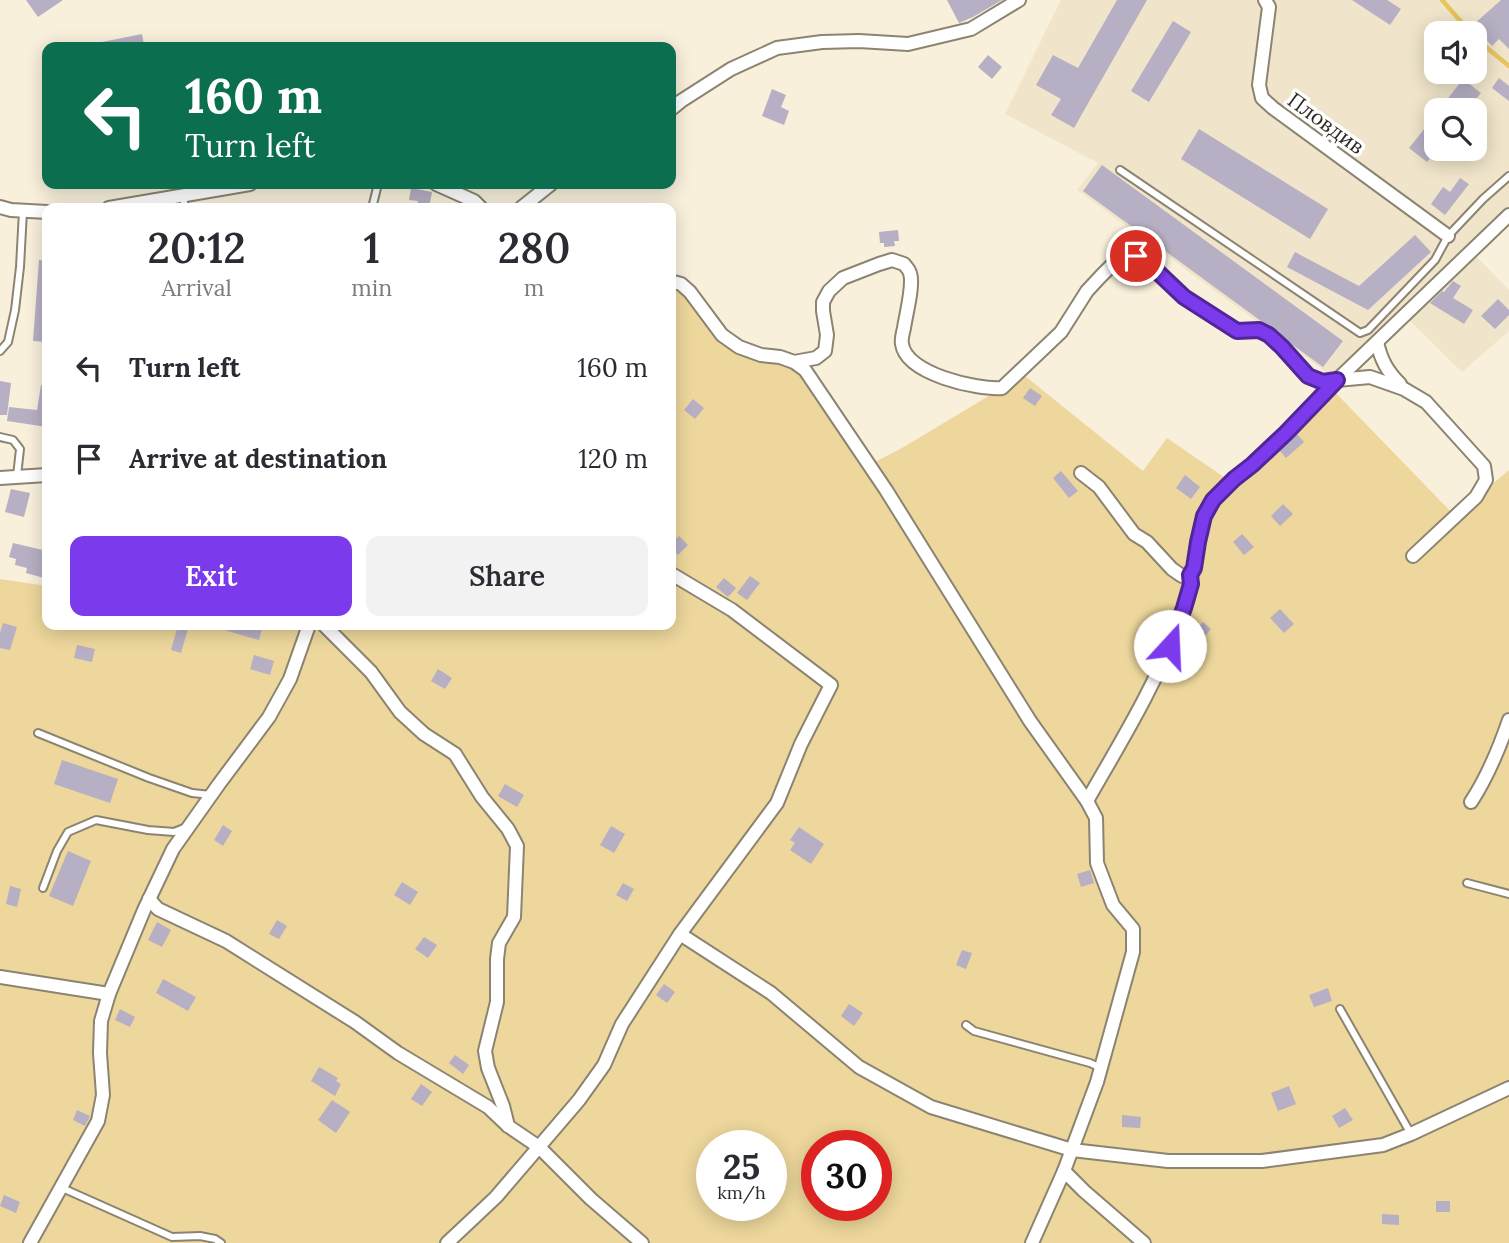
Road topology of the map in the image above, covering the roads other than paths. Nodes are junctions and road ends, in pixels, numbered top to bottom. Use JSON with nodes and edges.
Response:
{"nodes":[{"id":1,"x":1018,"y":0,"type":"edge"},
{"id":2,"x":1265,"y":0,"type":"edge"},
{"id":3,"x":676,"y":106,"type":"edge"},
{"id":4,"x":1120,"y":170,"type":"dead end"},
{"id":5,"x":1509,"y":176,"type":"edge"},
{"id":6,"x":232,"y":189,"type":"edge"},
{"id":7,"x":447,"y":189,"type":"edge"},
{"id":8,"x":545,"y":189,"type":"edge"},
{"id":9,"x":184,"y":202,"type":"edge"},
{"id":10,"x":476,"y":203,"type":"edge"},
{"id":11,"x":527,"y":203,"type":"edge"},
{"id":12,"x":0,"y":206,"type":"edge"},
{"id":13,"x":23,"y":211,"type":"junction"},
{"id":14,"x":42,"y":212,"type":"edge"},
{"id":15,"x":1509,"y":215,"type":"edge"},
{"id":16,"x":1448,"y":236,"type":"junction"},
{"id":17,"x":676,"y":283,"type":"edge"},
{"id":18,"x":1377,"y":342,"type":"junction"},
{"id":19,"x":0,"y":351,"type":"edge"},
{"id":20,"x":794,"y":362,"type":"junction"},
{"id":21,"x":1337,"y":380,"type":"junction"},
{"id":22,"x":1404,"y":388,"type":"junction"},
{"id":23,"x":0,"y":437,"type":"edge"},
{"id":24,"x":1081,"y":473,"type":"dead end"},
{"id":25,"x":42,"y":476,"type":"edge"},
{"id":26,"x":0,"y":478,"type":"edge"},
{"id":27,"x":17,"y":478,"type":"junction"},
{"id":28,"x":1413,"y":556,"type":"dead end"},
{"id":29,"x":1190,"y":575,"type":"junction"},
{"id":30,"x":676,"y":577,"type":"edge"},
{"id":31,"x":307,"y":630,"type":"edge"},
{"id":32,"x":329,"y":630,"type":"edge"},
{"id":33,"x":1509,"y":720,"type":"edge"},
{"id":34,"x":38,"y":733,"type":"dead end"},
{"id":35,"x":211,"y":795,"type":"junction"},
{"id":36,"x":1087,"y":801,"type":"junction"},
{"id":37,"x":1471,"y":802,"type":"dead end"},
{"id":38,"x":190,"y":826,"type":"junction"},
{"id":39,"x":1467,"y":883,"type":"dead end"},
{"id":40,"x":43,"y":888,"type":"dead end"},
{"id":41,"x":1509,"y":894,"type":"edge"},
{"id":42,"x":149,"y":899,"type":"junction"},
{"id":43,"x":680,"y":934,"type":"junction"},
{"id":44,"x":0,"y":978,"type":"edge"},
{"id":45,"x":109,"y":994,"type":"junction"},
{"id":46,"x":1340,"y":1009,"type":"dead end"},
{"id":47,"x":966,"y":1025,"type":"dead end"},
{"id":48,"x":1101,"y":1068,"type":"junction"},
{"id":49,"x":1509,"y":1088,"type":"edge"},
{"id":50,"x":508,"y":1126,"type":"junction"},
{"id":51,"x":1411,"y":1134,"type":"junction"},
{"id":52,"x":539,"y":1147,"type":"junction"},
{"id":53,"x":1072,"y":1150,"type":"junction"},
{"id":54,"x":1064,"y":1171,"type":"junction"},
{"id":55,"x":60,"y":1187,"type":"junction"},
{"id":56,"x":30,"y":1243,"type":"edge"},
{"id":57,"x":221,"y":1243,"type":"edge"},
{"id":58,"x":447,"y":1243,"type":"edge"},
{"id":59,"x":642,"y":1243,"type":"edge"},
{"id":60,"x":1032,"y":1243,"type":"edge"},
{"id":61,"x":1144,"y":1243,"type":"edge"}],
"edges":[{"from":1,"to":3,"type":"street"},
{"from":2,"to":16,"type":"street","name":"Пловдив"},
{"from":4,"to":16,"type":"lane"},
{"from":5,"to":16,"type":"lane"},
{"from":6,"to":9,"type":"street"},
{"from":7,"to":10,"type":"street"},
{"from":8,"to":11,"type":"street"},
{"from":12,"to":13,"type":"street"},
{"from":13,"to":14,"type":"street"},
{"from":13,"to":19,"type":"lane"},
{"from":15,"to":18,"type":"street"},
{"from":17,"to":20,"type":"street"},
{"from":18,"to":21,"type":"street"},
{"from":18,"to":22,"type":"street"},
{"from":20,"to":21,"type":"street"},
{"from":20,"to":36,"type":"street"},
{"from":21,"to":22,"type":"street"},
{"from":21,"to":29,"type":"street"},
{"from":22,"to":28,"type":"street"},
{"from":23,"to":27,"type":"lane"},
{"from":24,"to":29,"type":"street"},
{"from":25,"to":27,"type":"street"},
{"from":26,"to":27,"type":"street"},
{"from":29,"to":36,"type":"street"},
{"from":30,"to":43,"type":"street"},
{"from":31,"to":35,"type":"street"},
{"from":32,"to":50,"type":"street"},
{"from":33,"to":37,"type":"street"},
{"from":34,"to":35,"type":"lane"},
{"from":35,"to":38,"type":"street"},
{"from":36,"to":48,"type":"street"},
{"from":38,"to":40,"type":"lane"},
{"from":38,"to":42,"type":"street"},
{"from":39,"to":41,"type":"lane"},
{"from":42,"to":45,"type":"street"},
{"from":42,"to":50,"type":"street"},
{"from":43,"to":52,"type":"street"},
{"from":43,"to":53,"type":"street"},
{"from":44,"to":45,"type":"street"},
{"from":45,"to":55,"type":"street"},
{"from":46,"to":51,"type":"lane"},
{"from":47,"to":48,"type":"lane"},
{"from":48,"to":53,"type":"street"},
{"from":49,"to":51,"type":"street"},
{"from":50,"to":52,"type":"street"},
{"from":51,"to":53,"type":"street"},
{"from":52,"to":58,"type":"street"},
{"from":52,"to":59,"type":"street"},
{"from":53,"to":54,"type":"street"},
{"from":54,"to":60,"type":"street"},
{"from":54,"to":61,"type":"street"},
{"from":55,"to":56,"type":"street"},
{"from":55,"to":57,"type":"lane"}]}
